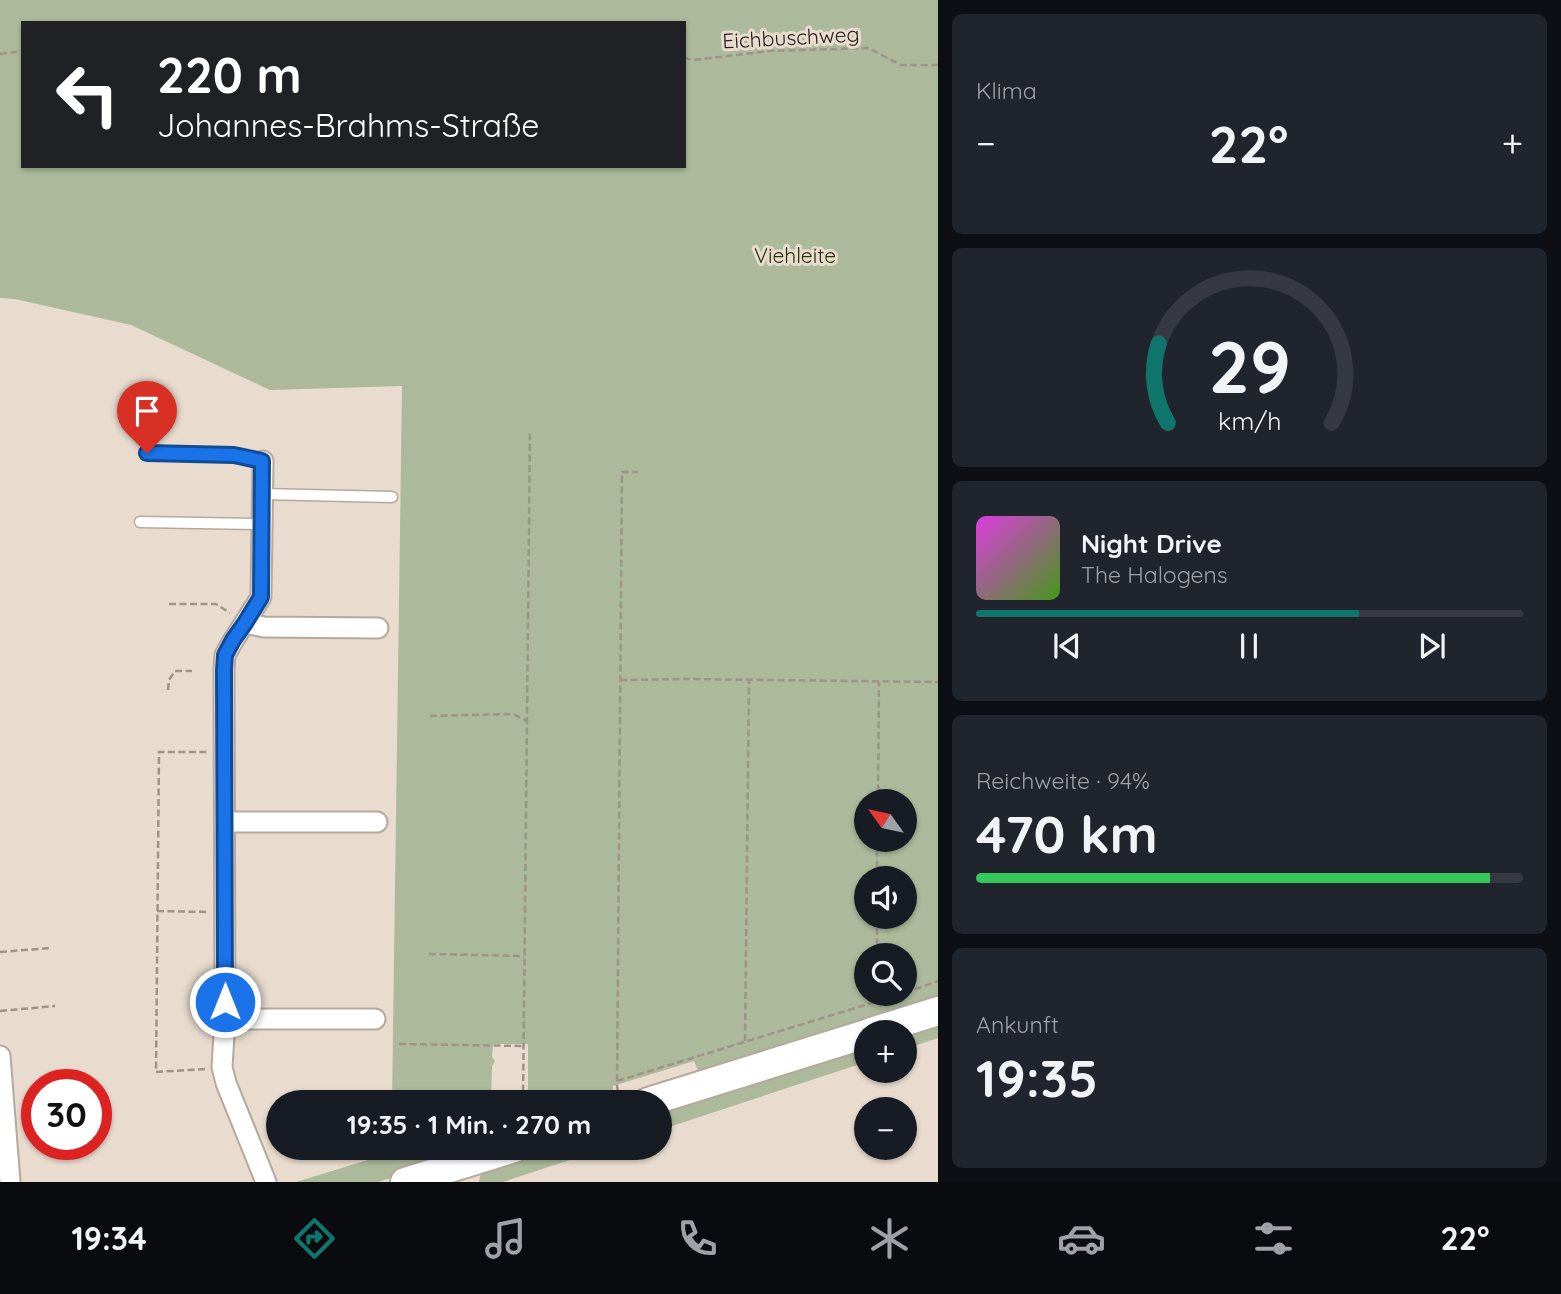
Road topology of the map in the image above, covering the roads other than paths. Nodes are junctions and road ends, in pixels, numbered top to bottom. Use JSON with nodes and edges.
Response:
{"nodes":[{"id":1,"x":144,"y":453,"type":"dead end"},
{"id":2,"x":262,"y":461,"type":"joint"},
{"id":3,"x":262,"y":494,"type":"junction"},
{"id":4,"x":392,"y":497,"type":"dead end"},
{"id":5,"x":140,"y":522,"type":"dead end"},
{"id":6,"x":262,"y":524,"type":"junction"},
{"id":7,"x":245,"y":623,"type":"junction"},
{"id":8,"x":378,"y":628,"type":"dead end"},
{"id":9,"x":225,"y":822,"type":"junction"},
{"id":10,"x":377,"y":822,"type":"dead end"},
{"id":11,"x":938,"y":1011,"type":"edge"},
{"id":12,"x":225,"y":1019,"type":"junction"},
{"id":13,"x":375,"y":1020,"type":"dead end"},
{"id":14,"x":910,"y":1020,"type":"edge"},
{"id":15,"x":854,"y":1038,"type":"edge"},
{"id":16,"x":0,"y":1056,"type":"edge"},
{"id":17,"x":672,"y":1095,"type":"edge"},
{"id":18,"x":476,"y":1160,"type":"edge"},
{"id":19,"x":10,"y":1182,"type":"edge"},
{"id":20,"x":266,"y":1182,"type":"edge"},
{"id":21,"x":405,"y":1182,"type":"edge"}],
"edges":[{"from":1,"to":2,"type":"lane"},
{"from":2,"to":3,"type":"street"},
{"from":3,"to":4,"type":"lane"},
{"from":3,"to":6,"type":"street"},
{"from":5,"to":6,"type":"lane"},
{"from":6,"to":7,"type":"street"},
{"from":7,"to":8,"type":"street"},
{"from":7,"to":9,"type":"street"},
{"from":9,"to":10,"type":"street"},
{"from":9,"to":12,"type":"street"},
{"from":11,"to":14,"type":"main road"},
{"from":12,"to":13,"type":"street"},
{"from":12,"to":20,"type":"street"},
{"from":15,"to":17,"type":"main road"},
{"from":16,"to":19,"type":"street"},
{"from":18,"to":21,"type":"main road"}]}
